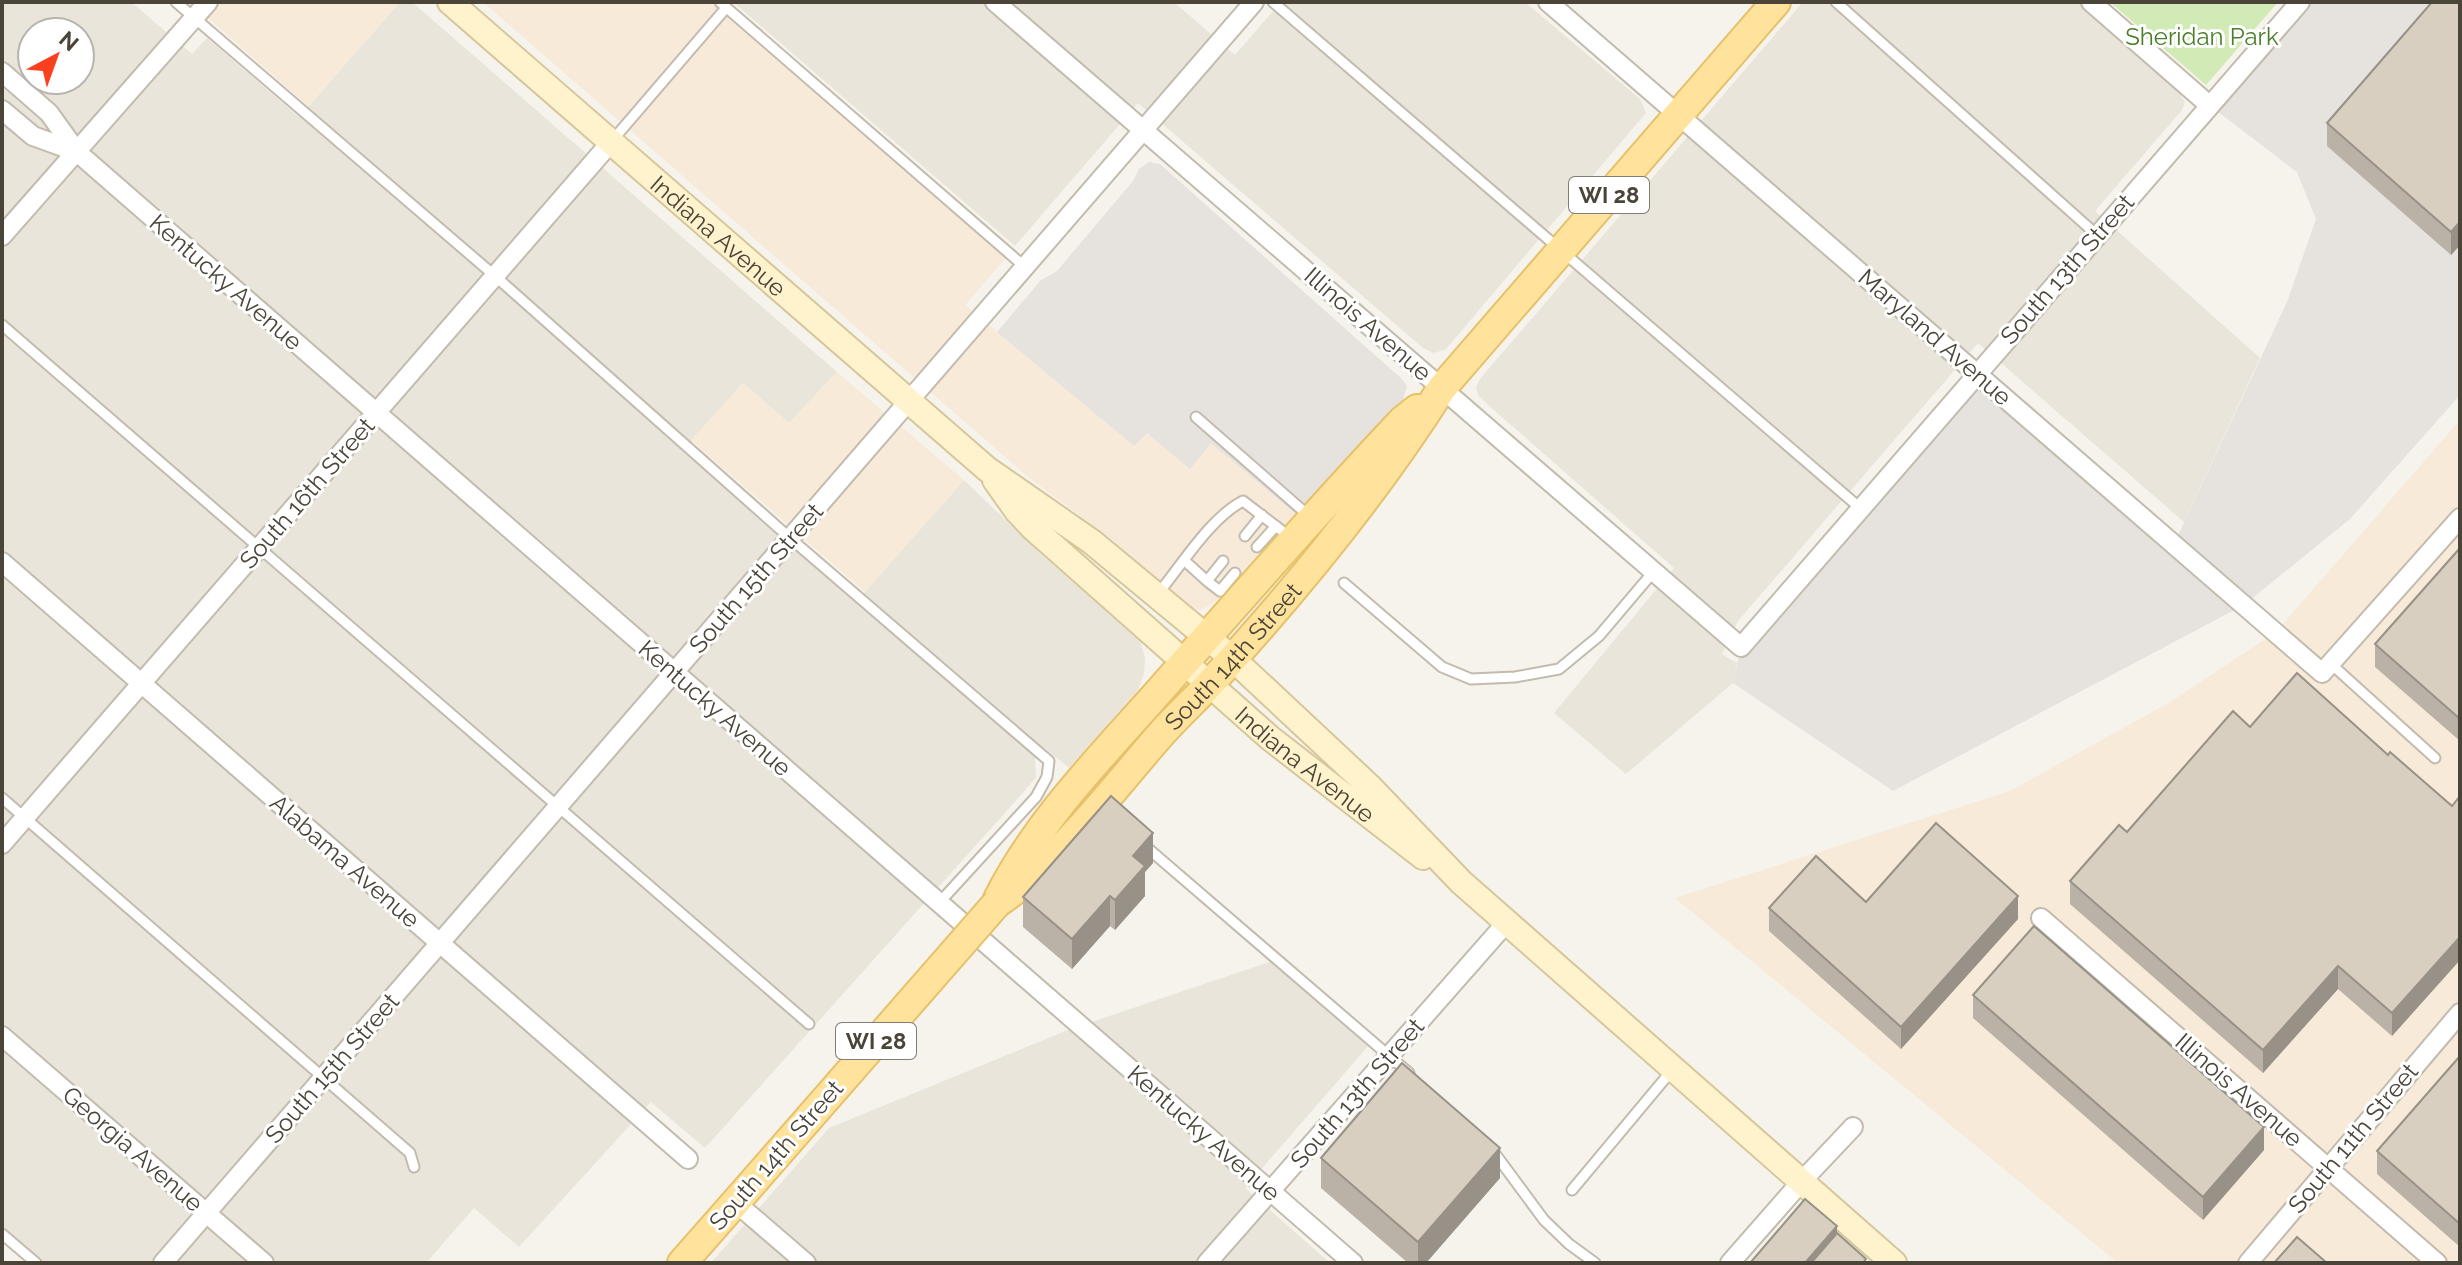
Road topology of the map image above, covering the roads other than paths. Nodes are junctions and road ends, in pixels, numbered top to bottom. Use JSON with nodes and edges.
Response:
{"nodes":[{"id":1,"x":176,"y":2,"type":"edge"},
{"id":2,"x":208,"y":2,"type":"edge"},
{"id":3,"x":450,"y":2,"type":"edge"},
{"id":4,"x":995,"y":2,"type":"edge"},
{"id":5,"x":1254,"y":2,"type":"edge"},
{"id":6,"x":1273,"y":2,"type":"edge"},
{"id":7,"x":1548,"y":2,"type":"edge"},
{"id":8,"x":1776,"y":2,"type":"edge"},
{"id":9,"x":1836,"y":2,"type":"edge"},
{"id":10,"x":2091,"y":2,"type":"edge"},
{"id":11,"x":2300,"y":2,"type":"edge"},
{"id":12,"x":723,"y":5,"type":"edge"},
{"id":13,"x":194,"y":18,"type":"junction"},
{"id":14,"x":2,"y":72,"type":"edge"},
{"id":15,"x":2209,"y":105,"type":"junction"},
{"id":16,"x":2,"y":110,"type":"edge"},
{"id":17,"x":1678,"y":115,"type":"junction"},
{"id":18,"x":1143,"y":130,"type":"junction"},
{"id":19,"x":611,"y":142,"type":"junction"},
{"id":20,"x":77,"y":152,"type":"junction"},
{"id":21,"x":2097,"y":235,"type":"junction"},
{"id":22,"x":2,"y":236,"type":"edge"},
{"id":23,"x":1560,"y":251,"type":"junction"},
{"id":24,"x":1025,"y":267,"type":"junction"},
{"id":25,"x":495,"y":276,"type":"junction"},
{"id":26,"x":2,"y":325,"type":"edge"},
{"id":27,"x":1977,"y":374,"type":"junction"},
{"id":28,"x":1442,"y":388,"type":"junction"},
{"id":29,"x":910,"y":400,"type":"junction"},
{"id":30,"x":376,"y":413,"type":"junction"},
{"id":31,"x":1196,"y":417,"type":"dead end"},
{"id":32,"x":987,"y":469,"type":"junction"},
{"id":33,"x":1860,"y":508,"type":"junction"},
{"id":34,"x":1262,"y":515,"type":"junction"},
{"id":35,"x":1312,"y":518,"type":"junction"},
{"id":36,"x":2460,"y":518,"type":"edge"},
{"id":37,"x":1284,"y":532,"type":"junction"},
{"id":38,"x":1245,"y":536,"type":"dead end"},
{"id":39,"x":790,"y":538,"type":"junction"},
{"id":40,"x":1257,"y":547,"type":"dead end"},
{"id":41,"x":260,"y":549,"type":"junction"},
{"id":42,"x":1185,"y":561,"type":"junction"},
{"id":43,"x":1223,"y":561,"type":"dead end"},
{"id":44,"x":2,"y":562,"type":"edge"},
{"id":45,"x":1654,"y":571,"type":"junction"},
{"id":46,"x":1235,"y":573,"type":"dead end"},
{"id":47,"x":1207,"y":581,"type":"junction"},
{"id":48,"x":1344,"y":583,"type":"dead end"},
{"id":49,"x":1157,"y":595,"type":"junction"},
{"id":50,"x":1207,"y":636,"type":"junction"},
{"id":51,"x":1741,"y":647,"type":"joint"},
{"id":52,"x":1232,"y":658,"type":"junction"},
{"id":53,"x":1185,"y":662,"type":"junction"},
{"id":54,"x":2326,"y":668,"type":"junction"},
{"id":55,"x":674,"y":672,"type":"junction"},
{"id":56,"x":142,"y":684,"type":"junction"},
{"id":57,"x":1209,"y":685,"type":"junction"},
{"id":58,"x":2435,"y":758,"type":"dead end"},
{"id":59,"x":2,"y":798,"type":"edge"},
{"id":60,"x":557,"y":807,"type":"junction"},
{"id":61,"x":25,"y":818,"type":"junction"},
{"id":62,"x":1138,"y":839,"type":"edge"},
{"id":63,"x":2,"y":844,"type":"edge"},
{"id":64,"x":1461,"y":882,"type":"junction"},
{"id":65,"x":939,"y":903,"type":"junction"},
{"id":66,"x":997,"y":903,"type":"junction"},
{"id":67,"x":2041,"y":918,"type":"dead end"},
{"id":68,"x":1507,"y":922,"type":"junction"},
{"id":69,"x":439,"y":943,"type":"junction"},
{"id":70,"x":2460,"y":1013,"type":"edge"},
{"id":71,"x":809,"y":1024,"type":"dead end"},
{"id":72,"x":2,"y":1036,"type":"edge"},
{"id":73,"x":1389,"y":1057,"type":"junction"},
{"id":74,"x":1673,"y":1069,"type":"junction"},
{"id":75,"x":324,"y":1077,"type":"junction"},
{"id":76,"x":1412,"y":1077,"type":"edge"},
{"id":77,"x":1853,"y":1127,"type":"dead end"},
{"id":78,"x":1486,"y":1144,"type":"edge"},
{"id":79,"x":688,"y":1159,"type":"dead end"},
{"id":80,"x":414,"y":1167,"type":"dead end"},
{"id":81,"x":2328,"y":1167,"type":"junction"},
{"id":82,"x":1801,"y":1182,"type":"junction"},
{"id":83,"x":1572,"y":1190,"type":"dead end"},
{"id":84,"x":1270,"y":1191,"type":"junction"},
{"id":85,"x":735,"y":1202,"type":"junction"},
{"id":86,"x":207,"y":1213,"type":"junction"},
{"id":87,"x":2,"y":1234,"type":"edge"},
{"id":88,"x":36,"y":1263,"type":"edge"},
{"id":89,"x":163,"y":1263,"type":"edge"},
{"id":90,"x":264,"y":1263,"type":"edge"},
{"id":91,"x":682,"y":1263,"type":"edge"},
{"id":92,"x":806,"y":1263,"type":"edge"},
{"id":93,"x":1207,"y":1263,"type":"edge"},
{"id":94,"x":1353,"y":1263,"type":"edge"},
{"id":95,"x":1595,"y":1263,"type":"edge"},
{"id":96,"x":1730,"y":1263,"type":"edge"},
{"id":97,"x":1894,"y":1263,"type":"edge"},
{"id":98,"x":2248,"y":1263,"type":"edge"},
{"id":99,"x":2437,"y":1263,"type":"edge"}],
"edges":[{"from":1,"to":13,"type":"lane"},
{"from":2,"to":13,"type":"street"},
{"from":3,"to":19,"type":"main road","name":"Indiana Avenue"},
{"from":4,"to":18,"type":"street","name":"Illinois Avenue"},
{"from":5,"to":18,"type":"street","name":"South 15th Street"},
{"from":6,"to":23,"type":"lane"},
{"from":7,"to":17,"type":"street","name":"Maryland Avenue"},
{"from":8,"to":17,"type":"main road","name":"South 14th Street","number":"WI 28"},
{"from":9,"to":21,"type":"lane"},
{"from":10,"to":15,"type":"street"},
{"from":11,"to":15,"type":"street","name":"South 13th Street"},
{"from":12,"to":19,"type":"lane"},
{"from":12,"to":24,"type":"lane"},
{"from":13,"to":20,"type":"street"},
{"from":13,"to":25,"type":"lane"},
{"from":14,"to":20,"type":"street","name":"Kentucky Avenue"},
{"from":15,"to":21,"type":"street","name":"South 13th Street"},
{"from":16,"to":20,"type":"street","name":"Kentucky Avenue"},
{"from":17,"to":23,"type":"main road","name":"South 14th Street","number":"WI 28"},
{"from":17,"to":27,"type":"street","name":"Maryland Avenue"},
{"from":18,"to":24,"type":"street","name":"South 15th Street"},
{"from":18,"to":28,"type":"street","name":"Illinois Avenue"},
{"from":19,"to":25,"type":"street","name":"South 16th Street"},
{"from":19,"to":29,"type":"main road","name":"Indiana Avenue"},
{"from":20,"to":22,"type":"street"},
{"from":20,"to":30,"type":"street","name":"Kentucky Avenue"},
{"from":21,"to":27,"type":"street","name":"South 13th Street"},
{"from":23,"to":28,"type":"main road","name":"South 14th Street","number":"WI 28"},
{"from":23,"to":33,"type":"lane"},
{"from":24,"to":29,"type":"street","name":"South 15th Street"},
{"from":25,"to":30,"type":"street","name":"South 16th Street"},
{"from":25,"to":39,"type":"lane"},
{"from":26,"to":41,"type":"lane"},
{"from":27,"to":33,"type":"street","name":"South 13th Street"},
{"from":27,"to":54,"type":"street","name":"Maryland Avenue"},
{"from":28,"to":35,"type":"main road","name":"South 14th Street","number":"WI 28"},
{"from":28,"to":45,"type":"street","name":"Illinois Avenue"},
{"from":28,"to":52,"type":"main road","name":"South 14th Street","number":"WI 28"},
{"from":29,"to":32,"type":"main road","name":"Indiana Avenue"},
{"from":29,"to":39,"type":"street","name":"South 15th Street"},
{"from":30,"to":41,"type":"street","name":"South 16th Street"},
{"from":30,"to":55,"type":"street","name":"Kentucky Avenue"},
{"from":31,"to":35,"type":"lane"},
{"from":32,"to":49,"type":"main road","name":"Indiana Avenue"},
{"from":32,"to":53,"type":"main road","name":"Indiana Avenue"},
{"from":33,"to":51,"type":"street","name":"South 13th Street"},
{"from":34,"to":37,"type":"lane"},
{"from":34,"to":38,"type":"lane"},
{"from":34,"to":42,"type":"lane"},
{"from":35,"to":37,"type":"main road","name":"South 14th Street","number":"WI 28"},
{"from":36,"to":54,"type":"street"},
{"from":37,"to":40,"type":"lane"},
{"from":37,"to":50,"type":"main road","name":"South 14th Street","number":"WI 28"},
{"from":39,"to":55,"type":"street","name":"South 15th Street"},
{"from":39,"to":65,"type":"lane"},
{"from":41,"to":56,"type":"street","name":"South 16th Street"},
{"from":41,"to":60,"type":"lane"},
{"from":42,"to":47,"type":"lane"},
{"from":42,"to":49,"type":"lane"},
{"from":43,"to":47,"type":"lane"},
{"from":44,"to":56,"type":"street","name":"Alabama Avenue"},
{"from":45,"to":48,"type":"lane"},
{"from":45,"to":51,"type":"street","name":"Illinois Avenue"},
{"from":46,"to":47,"type":"lane"},
{"from":49,"to":50,"type":"main road","name":"Indiana Avenue"},
{"from":50,"to":52,"type":"main road","name":"Indiana Avenue"},
{"from":50,"to":53,"type":"main road","name":"South 14th Street","number":"WI 28"},
{"from":52,"to":57,"type":"main road","name":"South 14th Street","number":"WI 28"},
{"from":52,"to":64,"type":"main road","name":"Indiana Avenue"},
{"from":53,"to":57,"type":"main road","name":"Indiana Avenue"},
{"from":53,"to":66,"type":"main road","name":"South 14th Street","number":"WI 28"},
{"from":54,"to":58,"type":"lane"},
{"from":55,"to":60,"type":"street","name":"South 15th Street"},
{"from":55,"to":65,"type":"street","name":"Kentucky Avenue"},
{"from":56,"to":61,"type":"street","name":"South 16th Street"},
{"from":56,"to":69,"type":"street","name":"Alabama Avenue"},
{"from":57,"to":64,"type":"main road","name":"Indiana Avenue"},
{"from":57,"to":66,"type":"main road","name":"South 14th Street","number":"WI 28"},
{"from":59,"to":61,"type":"lane"},
{"from":60,"to":69,"type":"street","name":"South 15th Street"},
{"from":60,"to":71,"type":"lane"},
{"from":61,"to":63,"type":"street","name":"South 16th Street"},
{"from":61,"to":75,"type":"lane"},
{"from":62,"to":73,"type":"lane"},
{"from":64,"to":68,"type":"main road","name":"Indiana Avenue"},
{"from":65,"to":84,"type":"street","name":"Kentucky Avenue"},
{"from":66,"to":85,"type":"main road","name":"South 14th Street","number":"WI 28","bridge":true},
{"from":67,"to":81,"type":"street","name":"Illinois Avenue"},
{"from":68,"to":73,"type":"street","name":"South 13th Street"},
{"from":68,"to":74,"type":"main road","name":"Indiana Avenue"},
{"from":69,"to":75,"type":"street","name":"South 15th Street"},
{"from":69,"to":79,"type":"street","name":"Alabama Avenue"},
{"from":70,"to":81,"type":"street","name":"South 11th Street"},
{"from":72,"to":86,"type":"street","name":"Georgia Avenue"},
{"from":73,"to":76,"type":"lane"},
{"from":73,"to":84,"type":"street","name":"South 13th Street"},
{"from":74,"to":82,"type":"main road","name":"Indiana Avenue"},
{"from":74,"to":83,"type":"lane"},
{"from":75,"to":80,"type":"lane"},
{"from":75,"to":86,"type":"street","name":"South 15th Street"},
{"from":77,"to":82,"type":"street"},
{"from":78,"to":95,"type":"lane"},
{"from":81,"to":98,"type":"street","name":"South 11th Street"},
{"from":81,"to":99,"type":"street","name":"Illinois Avenue"},
{"from":82,"to":96,"type":"street"},
{"from":82,"to":97,"type":"main road","name":"Indiana Avenue"},
{"from":84,"to":93,"type":"street","name":"South 13th Street"},
{"from":84,"to":94,"type":"street","name":"Kentucky Avenue"},
{"from":85,"to":91,"type":"main road","name":"South 14th Street","number":"WI 28"},
{"from":85,"to":92,"type":"street"},
{"from":86,"to":89,"type":"street","name":"South 15th Street"},
{"from":86,"to":90,"type":"street","name":"Georgia Avenue"},
{"from":87,"to":88,"type":"lane"}]}
